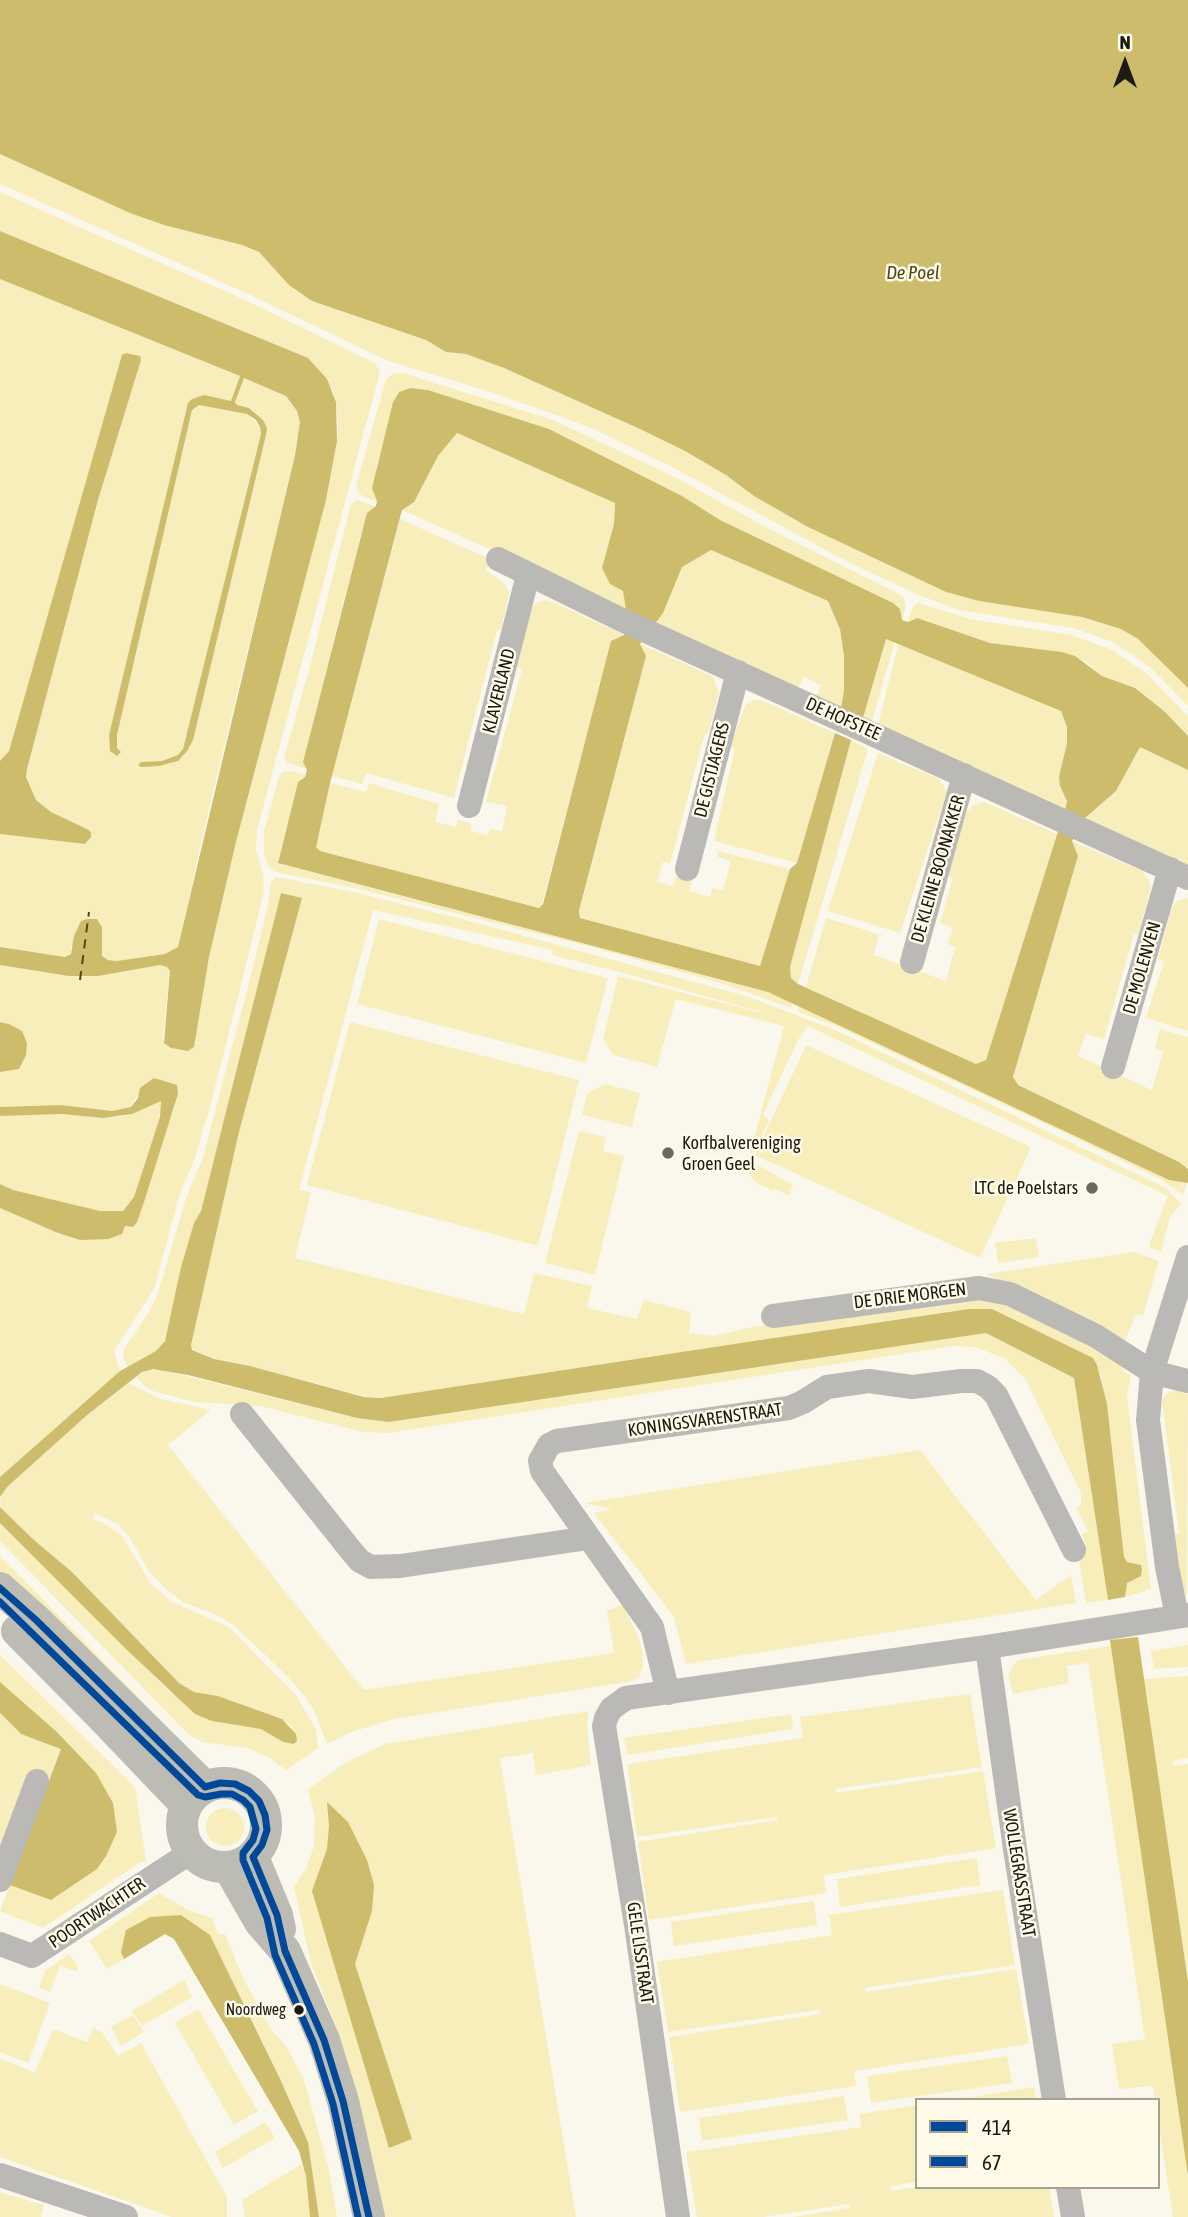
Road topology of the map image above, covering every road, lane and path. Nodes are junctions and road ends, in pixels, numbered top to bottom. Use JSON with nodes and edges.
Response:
{"nodes":[{"id":1,"x":498,"y":559,"type":"dead end"},
{"id":2,"x":528,"y":575,"type":"junction"},
{"id":3,"x":738,"y":672,"type":"junction"},
{"id":4,"x":964,"y":775,"type":"junction"},
{"id":5,"x":469,"y":806,"type":"dead end"},
{"id":6,"x":687,"y":869,"type":"dead end"},
{"id":7,"x":1179,"y":873,"type":"edge"},
{"id":8,"x":912,"y":962,"type":"dead end"},
{"id":9,"x":1114,"y":1067,"type":"dead end"},
{"id":10,"x":1188,"y":1257,"type":"edge"},
{"id":11,"x":773,"y":1316,"type":"dead end"},
{"id":12,"x":1152,"y":1372,"type":"junction"},
{"id":13,"x":1188,"y":1381,"type":"edge"},
{"id":14,"x":242,"y":1414,"type":"dead end"},
{"id":15,"x":588,"y":1538,"type":"junction"},
{"id":16,"x":1074,"y":1550,"type":"dead end"},
{"id":17,"x":0,"y":1588,"type":"edge"},
{"id":18,"x":0,"y":1616,"type":"edge"},
{"id":19,"x":1182,"y":1616,"type":"edge"},
{"id":20,"x":987,"y":1647,"type":"junction"},
{"id":21,"x":668,"y":1693,"type":"junction"},
{"id":22,"x":37,"y":1781,"type":"dead end"},
{"id":23,"x":195,"y":1796,"type":"junction"},
{"id":24,"x":191,"y":1852,"type":"junction"},
{"id":25,"x":241,"y":1862,"type":"junction"},
{"id":26,"x":0,"y":1880,"type":"edge"},
{"id":27,"x":0,"y":1944,"type":"edge"},
{"id":28,"x":1054,"y":2098,"type":"edge"},
{"id":29,"x":0,"y":2175,"type":"edge"},
{"id":30,"x":1068,"y":2189,"type":"edge"},
{"id":31,"x":126,"y":2217,"type":"edge"},
{"id":32,"x":369,"y":2217,"type":"edge"},
{"id":33,"x":678,"y":2217,"type":"edge"},
{"id":34,"x":1073,"y":2217,"type":"edge"}],
"edges":[{"from":1,"to":2,"type":"street","name":"DE HOFSTEE"},
{"from":2,"to":3,"type":"street","name":"DE HOFSTEE"},
{"from":2,"to":5,"type":"street","name":"KLAVERLAND"},
{"from":3,"to":4,"type":"street","name":"DE HOFSTEE"},
{"from":3,"to":6,"type":"street","name":"DE GISTJAGERS"},
{"from":4,"to":7,"type":"street","name":"DE HOFSTEE"},
{"from":4,"to":8,"type":"street","name":"DE KLEINE BOONAKKER"},
{"from":7,"to":9,"type":"street","name":"DE MOLENVEN"},
{"from":10,"to":12,"type":"street"},
{"from":11,"to":12,"type":"street","name":"DE DRIE MORGEN"},
{"from":12,"to":13,"type":"street","name":"DE DRIE MORGEN"},
{"from":12,"to":19,"type":"street"},
{"from":14,"to":15,"type":"street"},
{"from":15,"to":16,"type":"street","name":"KONINGSVARENSTRAAT"},
{"from":15,"to":21,"type":"street","name":"KONINGSVARENSTRAAT"},
{"from":17,"to":23,"type":"main road"},
{"from":18,"to":23,"type":"main road"},
{"from":19,"to":20,"type":"street"},
{"from":20,"to":21,"type":"street"},
{"from":20,"to":28,"type":"street","name":"WOLLEGRASSTRAAT"},
{"from":21,"to":33,"type":"street","name":"GELE LISSTRAAT"},
{"from":22,"to":26,"type":"street"},
{"from":23,"to":24,"type":"main road"},
{"from":23,"to":25,"type":"main road"},
{"from":24,"to":25,"type":"main road"},
{"from":24,"to":27,"type":"street","name":"POORTWACHTER"},
{"from":25,"to":32,"type":"main road"},
{"from":29,"to":31,"type":"street"},
{"from":30,"to":34,"type":"street"}]}
